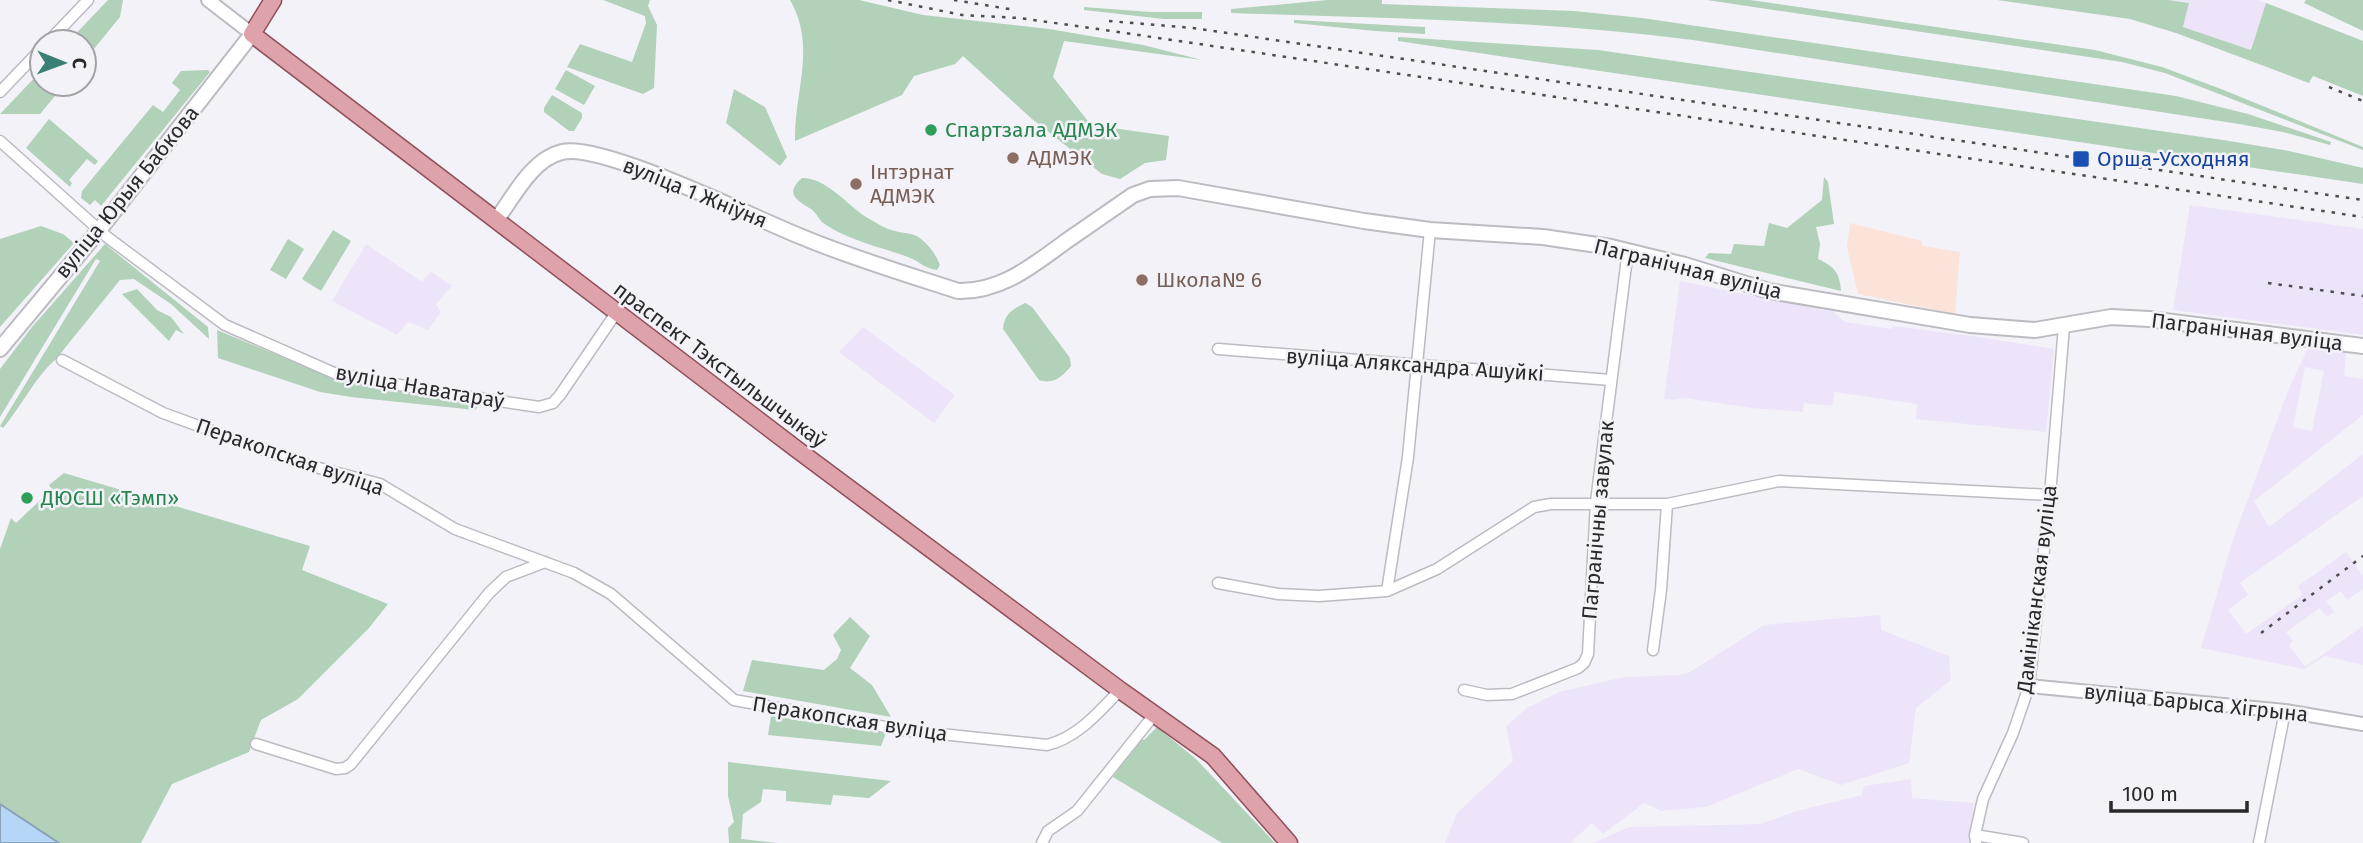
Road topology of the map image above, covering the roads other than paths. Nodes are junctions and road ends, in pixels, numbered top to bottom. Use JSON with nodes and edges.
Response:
{"nodes":[{"id":1,"x":88,"y":0,"type":"edge"},
{"id":2,"x":208,"y":0,"type":"edge"},
{"id":3,"x":273,"y":0,"type":"edge"},
{"id":4,"x":61,"y":28,"type":"edge"},
{"id":5,"x":252,"y":34,"type":"junction"},
{"id":6,"x":28,"y":63,"type":"edge"},
{"id":7,"x":0,"y":92,"type":"edge"},
{"id":8,"x":0,"y":141,"type":"edge"},
{"id":9,"x":497,"y":219,"type":"junction"},
{"id":10,"x":100,"y":229,"type":"junction"},
{"id":11,"x":1430,"y":229,"type":"junction"},
{"id":12,"x":1628,"y":250,"type":"junction"},
{"id":13,"x":917,"y":277,"type":"joint"},
{"id":14,"x":616,"y":313,"type":"junction"},
{"id":15,"x":2064,"y":326,"type":"junction"},
{"id":16,"x":2363,"y":346,"type":"edge"},
{"id":17,"x":0,"y":349,"type":"edge"},
{"id":18,"x":1219,"y":349,"type":"dead end"},
{"id":19,"x":62,"y":360,"type":"dead end"},
{"id":20,"x":1416,"y":364,"type":"junction"},
{"id":21,"x":1611,"y":380,"type":"junction"},
{"id":22,"x":2050,"y":495,"type":"junction"},
{"id":23,"x":1597,"y":502,"type":"junction"},
{"id":24,"x":1667,"y":504,"type":"junction"},
{"id":25,"x":545,"y":562,"type":"junction"},
{"id":26,"x":1218,"y":583,"type":"dead end"},
{"id":27,"x":1387,"y":591,"type":"junction"},
{"id":28,"x":1653,"y":650,"type":"dead end"},
{"id":29,"x":2029,"y":686,"type":"junction"},
{"id":30,"x":1464,"y":690,"type":"dead end"},
{"id":31,"x":1120,"y":691,"type":"junction"},
{"id":32,"x":2285,"y":711,"type":"junction"},
{"id":33,"x":1154,"y":715,"type":"junction"},
{"id":34,"x":2363,"y":724,"type":"edge"},
{"id":35,"x":256,"y":744,"type":"dead end"},
{"id":36,"x":1975,"y":839,"type":"edge"},
{"id":37,"x":1042,"y":843,"type":"edge"},
{"id":38,"x":1289,"y":843,"type":"edge"},
{"id":39,"x":2023,"y":843,"type":"edge"},
{"id":40,"x":2259,"y":843,"type":"edge"}],
"edges":[{"from":1,"to":4,"type":"street"},
{"from":2,"to":5,"type":"street","name":"праспект Тэкстыльшчыкаў"},
{"from":3,"to":5,"type":"main road"},
{"from":5,"to":9,"type":"main road","name":"праспект Тэкстыльшчыкаў"},
{"from":5,"to":10,"type":"main road","name":"вуліца Юрыя Бабкова"},
{"from":6,"to":7,"type":"street"},
{"from":8,"to":10,"type":"street","name":"вуліца Наватараў"},
{"from":9,"to":13,"type":"main road","name":"вуліца 1 Жніўня"},
{"from":9,"to":14,"type":"main road","name":"праспект Тэкстыльшчыкаў"},
{"from":10,"to":14,"type":"street","name":"вуліца Наватараў"},
{"from":10,"to":17,"type":"main road","name":"вуліца Юрыя Бабкова"},
{"from":11,"to":12,"type":"main road","name":"Пагранічная вуліца"},
{"from":11,"to":13,"type":"main road","name":"Пагранічная вуліца"},
{"from":11,"to":20,"type":"street"},
{"from":12,"to":15,"type":"main road","name":"Пагранічная вуліца"},
{"from":12,"to":21,"type":"street","name":"Пагранічны завулак"},
{"from":14,"to":31,"type":"main road","name":"праспект Тэкстыльшчыкаў"},
{"from":15,"to":16,"type":"main road","name":"Пагранічная вуліца"},
{"from":15,"to":22,"type":"street","name":"Дамініканская вуліца"},
{"from":18,"to":20,"type":"street","name":"вуліца Аляксандра Ашуйкі"},
{"from":19,"to":25,"type":"street","name":"Перакопская вуліца"},
{"from":20,"to":21,"type":"street","name":"вуліца Аляксандра Ашуйкі"},
{"from":20,"to":27,"type":"street"},
{"from":21,"to":23,"type":"street","name":"Пагранічны завулак"},
{"from":22,"to":24,"type":"street"},
{"from":22,"to":29,"type":"street","name":"Дамініканская вуліца"},
{"from":23,"to":24,"type":"street"},
{"from":23,"to":27,"type":"street"},
{"from":23,"to":30,"type":"street","name":"Пагранічны завулак"},
{"from":24,"to":28,"type":"street"},
{"from":25,"to":31,"type":"street","name":"Перакопская вуліца"},
{"from":25,"to":35,"type":"street"},
{"from":26,"to":27,"type":"street"},
{"from":29,"to":32,"type":"street","name":"вуліца Барыса Хігрына"},
{"from":29,"to":36,"type":"street","name":"Дамініканская вуліца"},
{"from":31,"to":33,"type":"main road","name":"праспект Тэкстыльшчыкаў"},
{"from":32,"to":34,"type":"street","name":"вуліца Барыса Хігрына"},
{"from":32,"to":40,"type":"street"},
{"from":33,"to":37,"type":"street"},
{"from":33,"to":38,"type":"main road","name":"праспект Тэкстыльшчыкаў"},
{"from":36,"to":39,"type":"street"}]}
